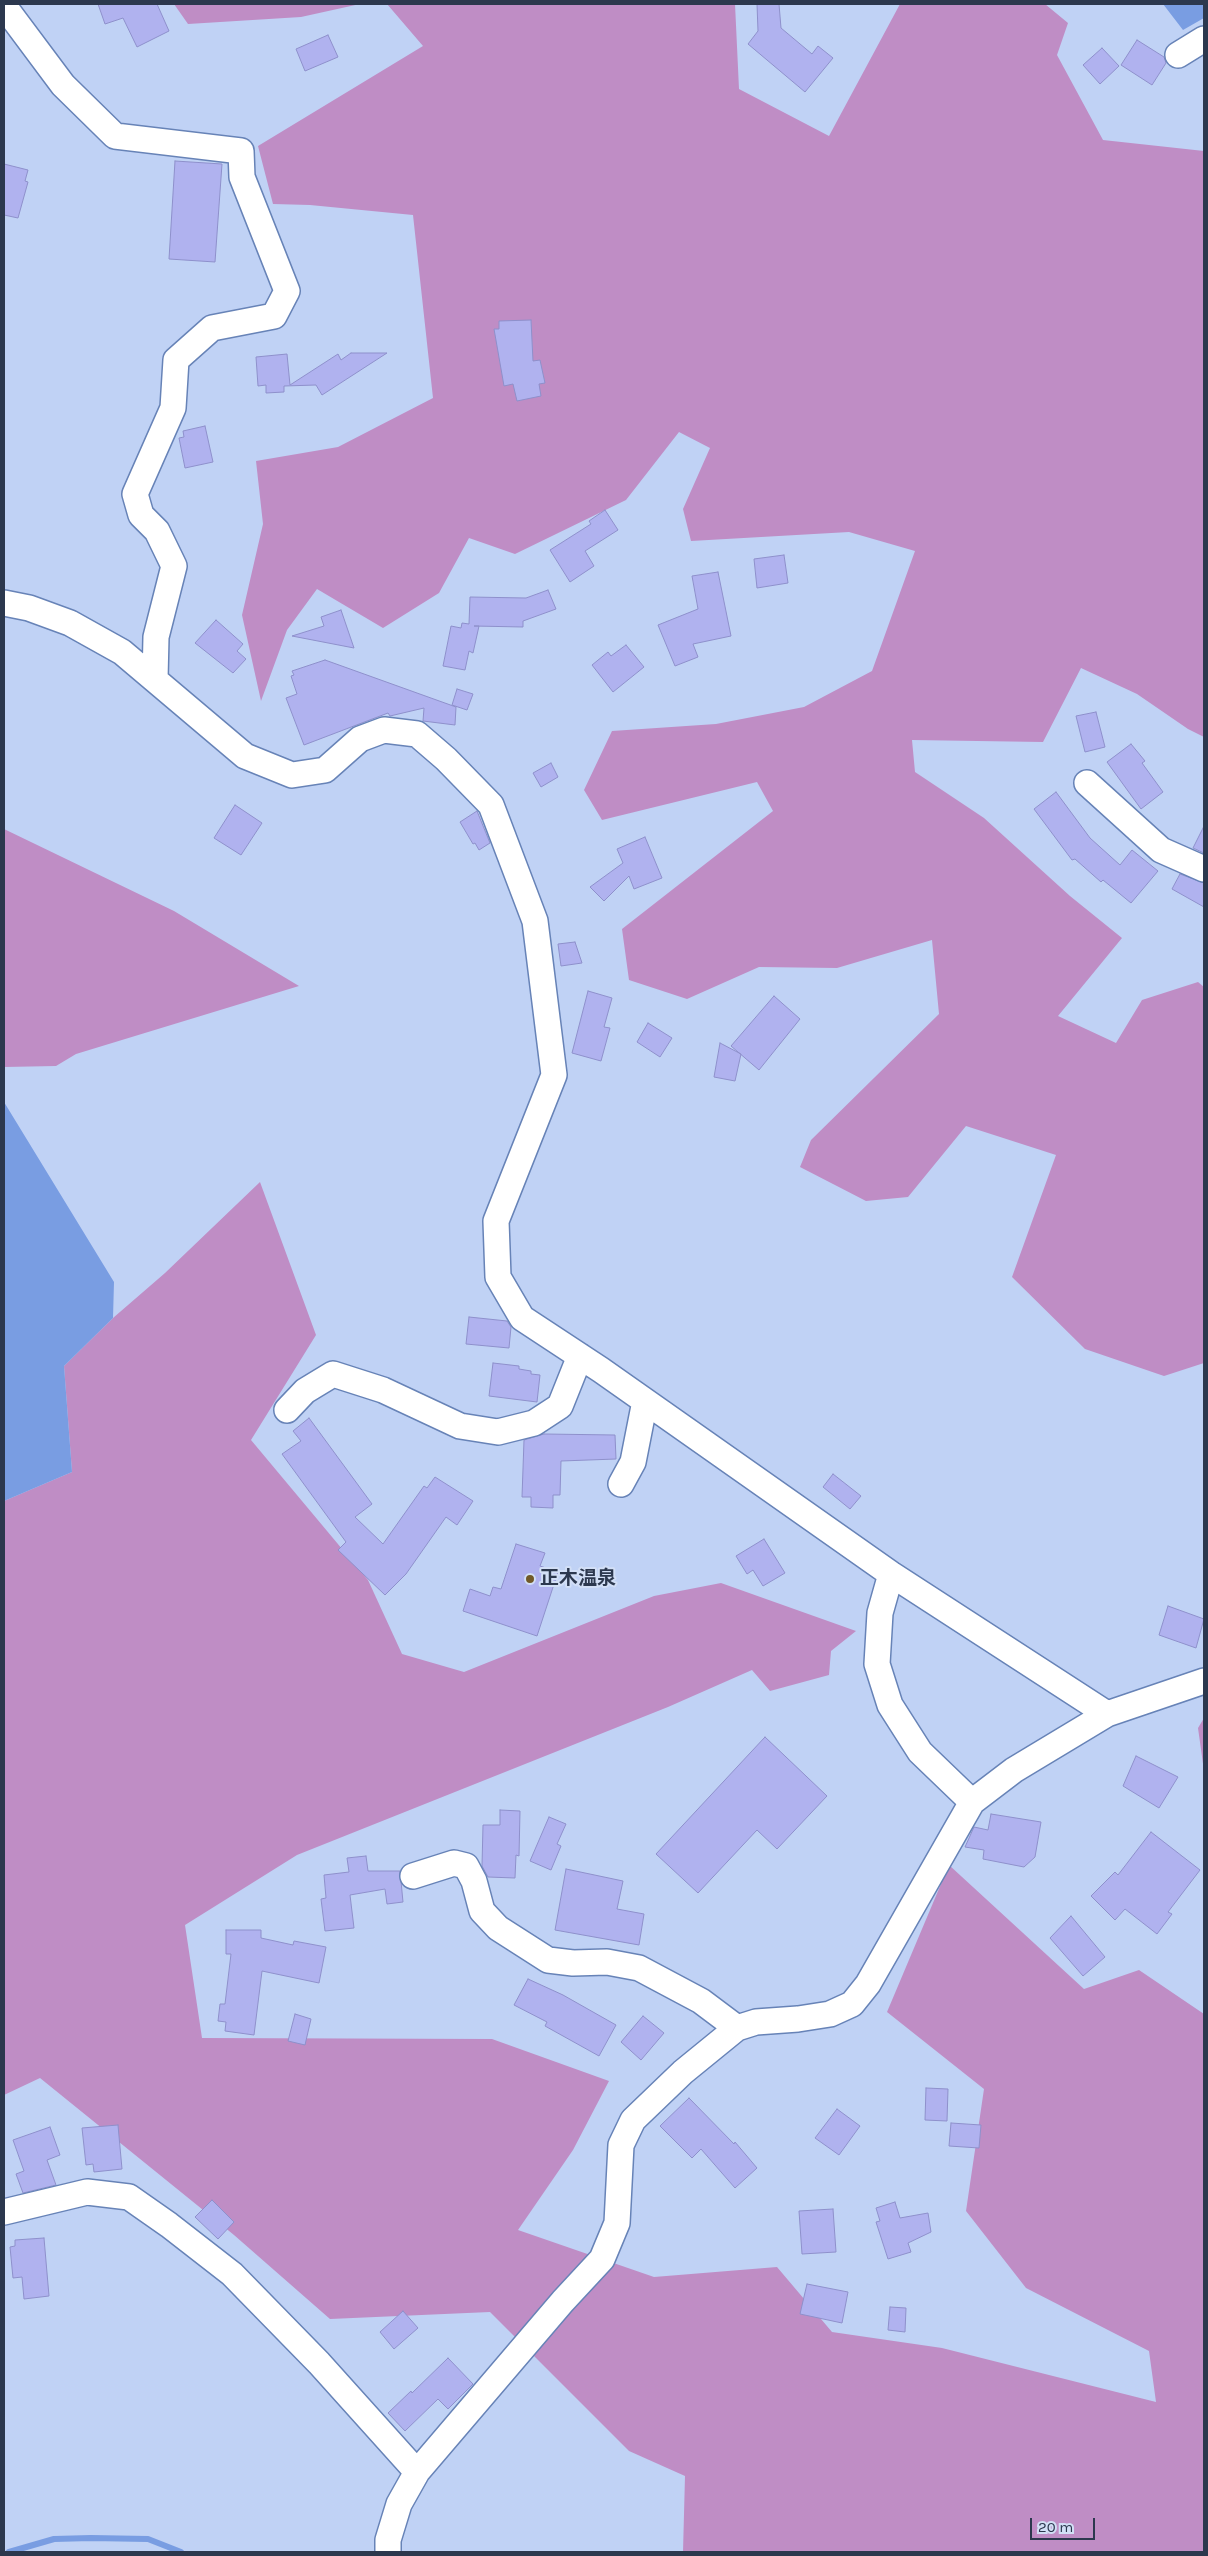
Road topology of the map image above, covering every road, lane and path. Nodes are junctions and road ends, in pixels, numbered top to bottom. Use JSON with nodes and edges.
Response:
{"nodes":[{"id":1,"x":4,"y":6,"type":"edge"},
{"id":2,"x":1204,"y":39,"type":"edge"},
{"id":3,"x":1178,"y":55,"type":"dead end"},
{"id":4,"x":4,"y":603,"type":"edge"},
{"id":5,"x":155,"y":679,"type":"junction"},
{"id":6,"x":1087,"y":783,"type":"dead end"},
{"id":7,"x":1204,"y":869,"type":"edge"},
{"id":8,"x":580,"y":1356,"type":"junction"},
{"id":9,"x":645,"y":1401,"type":"junction"},
{"id":10,"x":287,"y":1410,"type":"dead end"},
{"id":11,"x":621,"y":1484,"type":"dead end"},
{"id":12,"x":891,"y":1574,"type":"junction"},
{"id":13,"x":1204,"y":1681,"type":"edge"},
{"id":14,"x":1107,"y":1714,"type":"junction"},
{"id":15,"x":972,"y":1802,"type":"junction"},
{"id":16,"x":413,"y":1876,"type":"dead end"},
{"id":17,"x":737,"y":2028,"type":"junction"},
{"id":18,"x":4,"y":2212,"type":"edge"},
{"id":19,"x":417,"y":2472,"type":"junction"},
{"id":20,"x":388,"y":2552,"type":"edge"}],
"edges":[{"from":1,"to":5,"type":"street"},
{"from":2,"to":3,"type":"street"},
{"from":4,"to":5,"type":"street"},
{"from":5,"to":8,"type":"street"},
{"from":6,"to":7,"type":"street"},
{"from":8,"to":9,"type":"street"},
{"from":8,"to":10,"type":"street"},
{"from":9,"to":11,"type":"street"},
{"from":9,"to":12,"type":"street"},
{"from":12,"to":14,"type":"street"},
{"from":12,"to":15,"type":"street"},
{"from":13,"to":14,"type":"street"},
{"from":14,"to":15,"type":"street"},
{"from":15,"to":17,"type":"street"},
{"from":16,"to":17,"type":"street"},
{"from":17,"to":19,"type":"street"},
{"from":18,"to":19,"type":"street"},
{"from":19,"to":20,"type":"street"}]}
